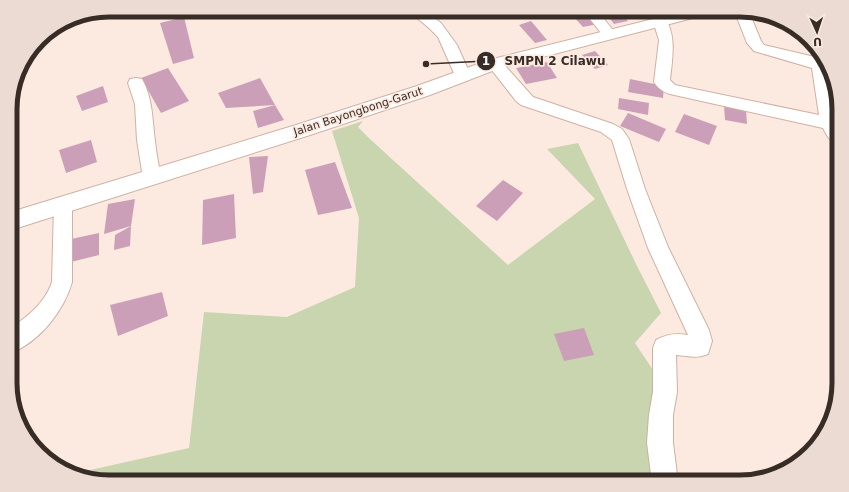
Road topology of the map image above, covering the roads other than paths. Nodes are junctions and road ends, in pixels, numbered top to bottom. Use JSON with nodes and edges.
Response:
{"nodes":[{"id":1,"x":424,"y":17,"type":"edge"},
{"id":2,"x":596,"y":17,"type":"edge"},
{"id":3,"x":677,"y":17,"type":"edge"},
{"id":4,"x":744,"y":17,"type":"edge"},
{"id":5,"x":660,"y":21,"type":"junction"},
{"id":6,"x":609,"y":34,"type":"junction"},
{"id":7,"x":495,"y":64,"type":"junction"},
{"id":8,"x":464,"y":76,"type":"junction"},
{"id":9,"x":136,"y":83,"type":"dead end"},
{"id":10,"x":832,"y":118,"type":"edge"},
{"id":11,"x":832,"y":121,"type":"edge"},
{"id":12,"x":152,"y":178,"type":"junction"},
{"id":13,"x":62,"y":205,"type":"junction"},
{"id":14,"x":17,"y":219,"type":"edge"},
{"id":15,"x":17,"y":337,"type":"edge"},
{"id":16,"x":664,"y":475,"type":"edge"}],
"edges":[{"from":1,"to":8,"type":"street"},
{"from":2,"to":6,"type":"street"},
{"from":3,"to":5,"type":"main road","name":"Jalan Bayongbong-Garut"},
{"from":4,"to":10,"type":"street"},
{"from":5,"to":6,"type":"main road","name":"Jalan Bayongbong-Garut"},
{"from":5,"to":11,"type":"street"},
{"from":6,"to":7,"type":"main road","name":"Jalan Bayongbong-Garut"},
{"from":7,"to":8,"type":"main road","name":"Jalan Bayongbong-Garut"},
{"from":7,"to":16,"type":"street"},
{"from":8,"to":12,"type":"main road","name":"Jalan Bayongbong-Garut"},
{"from":9,"to":12,"type":"street"},
{"from":12,"to":13,"type":"main road","name":"Jalan Bayongbong-Garut"},
{"from":13,"to":14,"type":"main road","name":"Jalan Bayongbong-Garut"},
{"from":13,"to":15,"type":"street"}]}
